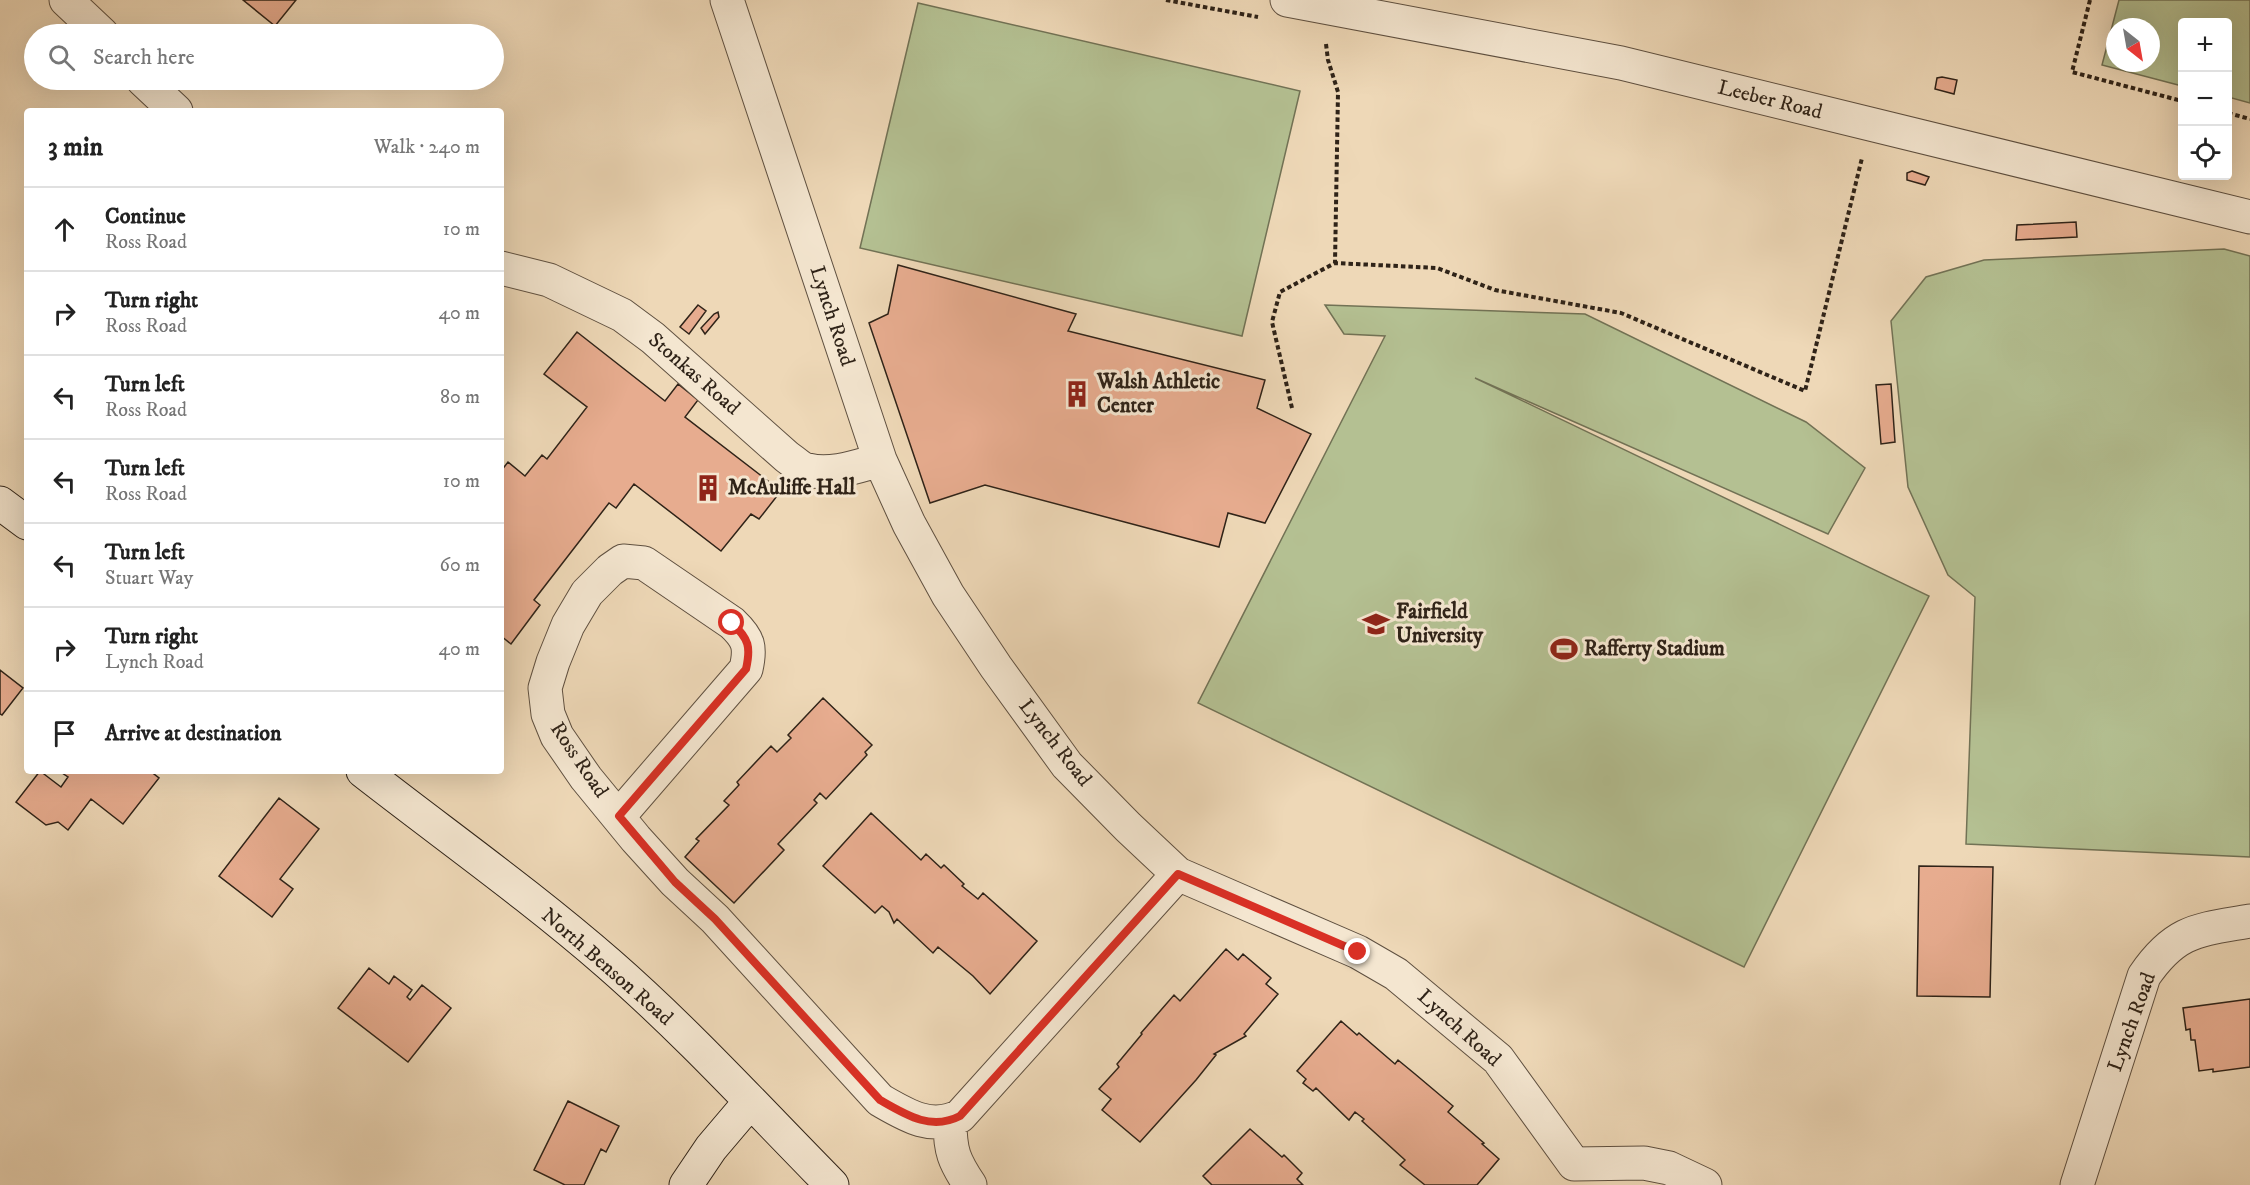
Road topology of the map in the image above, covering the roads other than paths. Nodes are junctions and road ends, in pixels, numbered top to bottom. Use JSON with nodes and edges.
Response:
{"nodes":[{"id":1,"x":66,"y":0,"type":"edge"},
{"id":2,"x":727,"y":0,"type":"edge"},
{"id":3,"x":1287,"y":0,"type":"edge"},
{"id":4,"x":91,"y":24,"type":"edge"},
{"id":5,"x":154,"y":90,"type":"edge"},
{"id":6,"x":173,"y":108,"type":"edge"},
{"id":7,"x":2250,"y":217,"type":"edge"},
{"id":8,"x":504,"y":269,"type":"edge"},
{"id":9,"x":880,"y":460,"type":"junction"},
{"id":10,"x":0,"y":503,"type":"edge"},
{"id":11,"x":24,"y":521,"type":"edge"},
{"id":12,"x":367,"y":774,"type":"edge"},
{"id":13,"x":619,"y":816,"type":"junction"},
{"id":14,"x":1178,"y":874,"type":"junction"},
{"id":15,"x":2250,"y":921,"type":"edge"},
{"id":16,"x":750,"y":1102,"type":"junction"},
{"id":17,"x":950,"y":1122,"type":"junction"},
{"id":18,"x":1565,"y":1175,"type":"edge"},
{"id":19,"x":686,"y":1185,"type":"edge"},
{"id":20,"x":832,"y":1185,"type":"edge"},
{"id":21,"x":970,"y":1185,"type":"edge"},
{"id":22,"x":1705,"y":1185,"type":"edge"},
{"id":23,"x":2078,"y":1185,"type":"edge"}],
"edges":[{"from":1,"to":4,"type":"street"},
{"from":2,"to":9,"type":"street","name":"Lynch Road"},
{"from":3,"to":7,"type":"street","name":"Leeber Road"},
{"from":5,"to":6,"type":"street"},
{"from":8,"to":9,"type":"street","name":"Stonkas Road"},
{"from":9,"to":14,"type":"street","name":"Lynch Road"},
{"from":10,"to":11,"type":"street"},
{"from":12,"to":16,"type":"street","name":"North Benson Road"},
{"from":13,"to":13,"type":"street","name":"Ross Road"},
{"from":13,"to":17,"type":"street","name":"Ross Road"},
{"from":14,"to":17,"type":"street"},
{"from":14,"to":18,"type":"street","name":"Lynch Road"},
{"from":15,"to":23,"type":"street","name":"Lynch Road"},
{"from":16,"to":19,"type":"street"},
{"from":16,"to":20,"type":"street","name":"North Benson Road"},
{"from":17,"to":21,"type":"street"},
{"from":18,"to":22,"type":"street","name":"Lynch Road"}]}
